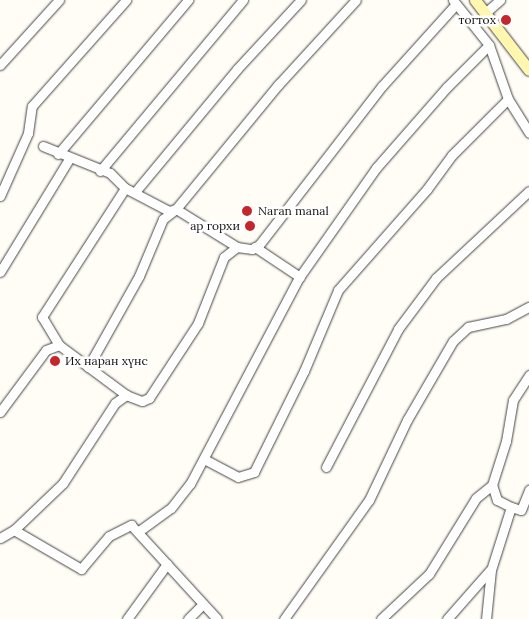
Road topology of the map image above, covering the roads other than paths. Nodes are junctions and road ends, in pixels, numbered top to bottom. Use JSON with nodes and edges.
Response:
{"nodes":[{"id":1,"x":59,"y":0,"type":"edge"},
{"id":2,"x":126,"y":0,"type":"edge"},
{"id":3,"x":188,"y":0,"type":"edge"},
{"id":4,"x":243,"y":0,"type":"edge"},
{"id":5,"x":301,"y":0,"type":"edge"},
{"id":6,"x":356,"y":0,"type":"edge"},
{"id":7,"x":475,"y":0,"type":"edge"},
{"id":8,"x":500,"y":0,"type":"edge"},
{"id":9,"x":455,"y":2,"type":"edge"},
{"id":10,"x":485,"y":13,"type":"junction"},
{"id":11,"x":490,"y":45,"type":"junction"},
{"id":12,"x":0,"y":65,"type":"edge"},
{"id":13,"x":529,"y":70,"type":"edge"},
{"id":14,"x":508,"y":100,"type":"junction"},
{"id":15,"x":529,"y":133,"type":"edge"},
{"id":16,"x":43,"y":146,"type":"dead end"},
{"id":17,"x":58,"y":154,"type":"junction"},
{"id":18,"x":68,"y":159,"type":"junction"},
{"id":19,"x":100,"y":170,"type":"junction"},
{"id":20,"x":125,"y":188,"type":"junction"},
{"id":21,"x":529,"y":190,"type":"edge"},
{"id":22,"x":136,"y":192,"type":"junction"},
{"id":23,"x":0,"y":196,"type":"edge"},
{"id":24,"x":176,"y":209,"type":"junction"},
{"id":25,"x":236,"y":247,"type":"junction"},
{"id":26,"x":256,"y":247,"type":"junction"},
{"id":27,"x":0,"y":272,"type":"edge"},
{"id":28,"x":300,"y":277,"type":"junction"},
{"id":29,"x":529,"y":307,"type":"edge"},
{"id":30,"x":59,"y":344,"type":"junction"},
{"id":31,"x":88,"y":368,"type":"junction"},
{"id":32,"x":529,"y":375,"type":"edge"},
{"id":33,"x":126,"y":395,"type":"junction"},
{"id":34,"x":0,"y":412,"type":"edge"},
{"id":35,"x":204,"y":459,"type":"junction"},
{"id":36,"x":326,"y":467,"type":"dead end"},
{"id":37,"x":492,"y":485,"type":"junction"},
{"id":38,"x":529,"y":490,"type":"edge"},
{"id":39,"x":511,"y":507,"type":"junction"},
{"id":40,"x":14,"y":530,"type":"junction"},
{"id":41,"x":139,"y":530,"type":"junction"},
{"id":42,"x":0,"y":538,"type":"edge"},
{"id":43,"x":167,"y":564,"type":"junction"},
{"id":44,"x":491,"y":570,"type":"junction"},
{"id":45,"x":203,"y":604,"type":"junction"},
{"id":46,"x":127,"y":619,"type":"edge"},
{"id":47,"x":188,"y":619,"type":"edge"},
{"id":48,"x":217,"y":619,"type":"edge"},
{"id":49,"x":284,"y":619,"type":"edge"},
{"id":50,"x":381,"y":619,"type":"edge"},
{"id":51,"x":447,"y":619,"type":"edge"},
{"id":52,"x":486,"y":619,"type":"edge"}],
"edges":[{"from":1,"to":12,"type":"street"},
{"from":2,"to":23,"type":"street"},
{"from":3,"to":17,"type":"street"},
{"from":4,"to":19,"type":"street"},
{"from":5,"to":22,"type":"street"},
{"from":6,"to":24,"type":"street"},
{"from":7,"to":10,"type":"main road"},
{"from":8,"to":10,"type":"street"},
{"from":9,"to":11,"type":"street"},
{"from":9,"to":26,"type":"street"},
{"from":10,"to":13,"type":"main road"},
{"from":11,"to":14,"type":"street"},
{"from":11,"to":28,"type":"street"},
{"from":14,"to":15,"type":"street"},
{"from":14,"to":35,"type":"street"},
{"from":16,"to":17,"type":"street"},
{"from":17,"to":18,"type":"street"},
{"from":18,"to":19,"type":"street"},
{"from":18,"to":27,"type":"street"},
{"from":19,"to":20,"type":"street"},
{"from":20,"to":22,"type":"street"},
{"from":20,"to":30,"type":"street"},
{"from":21,"to":36,"type":"street"},
{"from":22,"to":24,"type":"street"},
{"from":24,"to":25,"type":"street"},
{"from":24,"to":31,"type":"street"},
{"from":25,"to":26,"type":"street"},
{"from":25,"to":33,"type":"street"},
{"from":26,"to":28,"type":"street"},
{"from":28,"to":35,"type":"street"},
{"from":29,"to":49,"type":"street"},
{"from":30,"to":31,"type":"street"},
{"from":30,"to":34,"type":"street"},
{"from":31,"to":33,"type":"street"},
{"from":32,"to":37,"type":"street"},
{"from":33,"to":40,"type":"street"},
{"from":35,"to":41,"type":"street"},
{"from":37,"to":39,"type":"street"},
{"from":37,"to":50,"type":"street"},
{"from":38,"to":39,"type":"street"},
{"from":39,"to":44,"type":"street"},
{"from":40,"to":41,"type":"street"},
{"from":40,"to":42,"type":"street"},
{"from":41,"to":43,"type":"street"},
{"from":43,"to":45,"type":"street"},
{"from":43,"to":46,"type":"street"},
{"from":44,"to":51,"type":"street"},
{"from":44,"to":52,"type":"street"},
{"from":45,"to":47,"type":"street"},
{"from":45,"to":48,"type":"street"}]}
